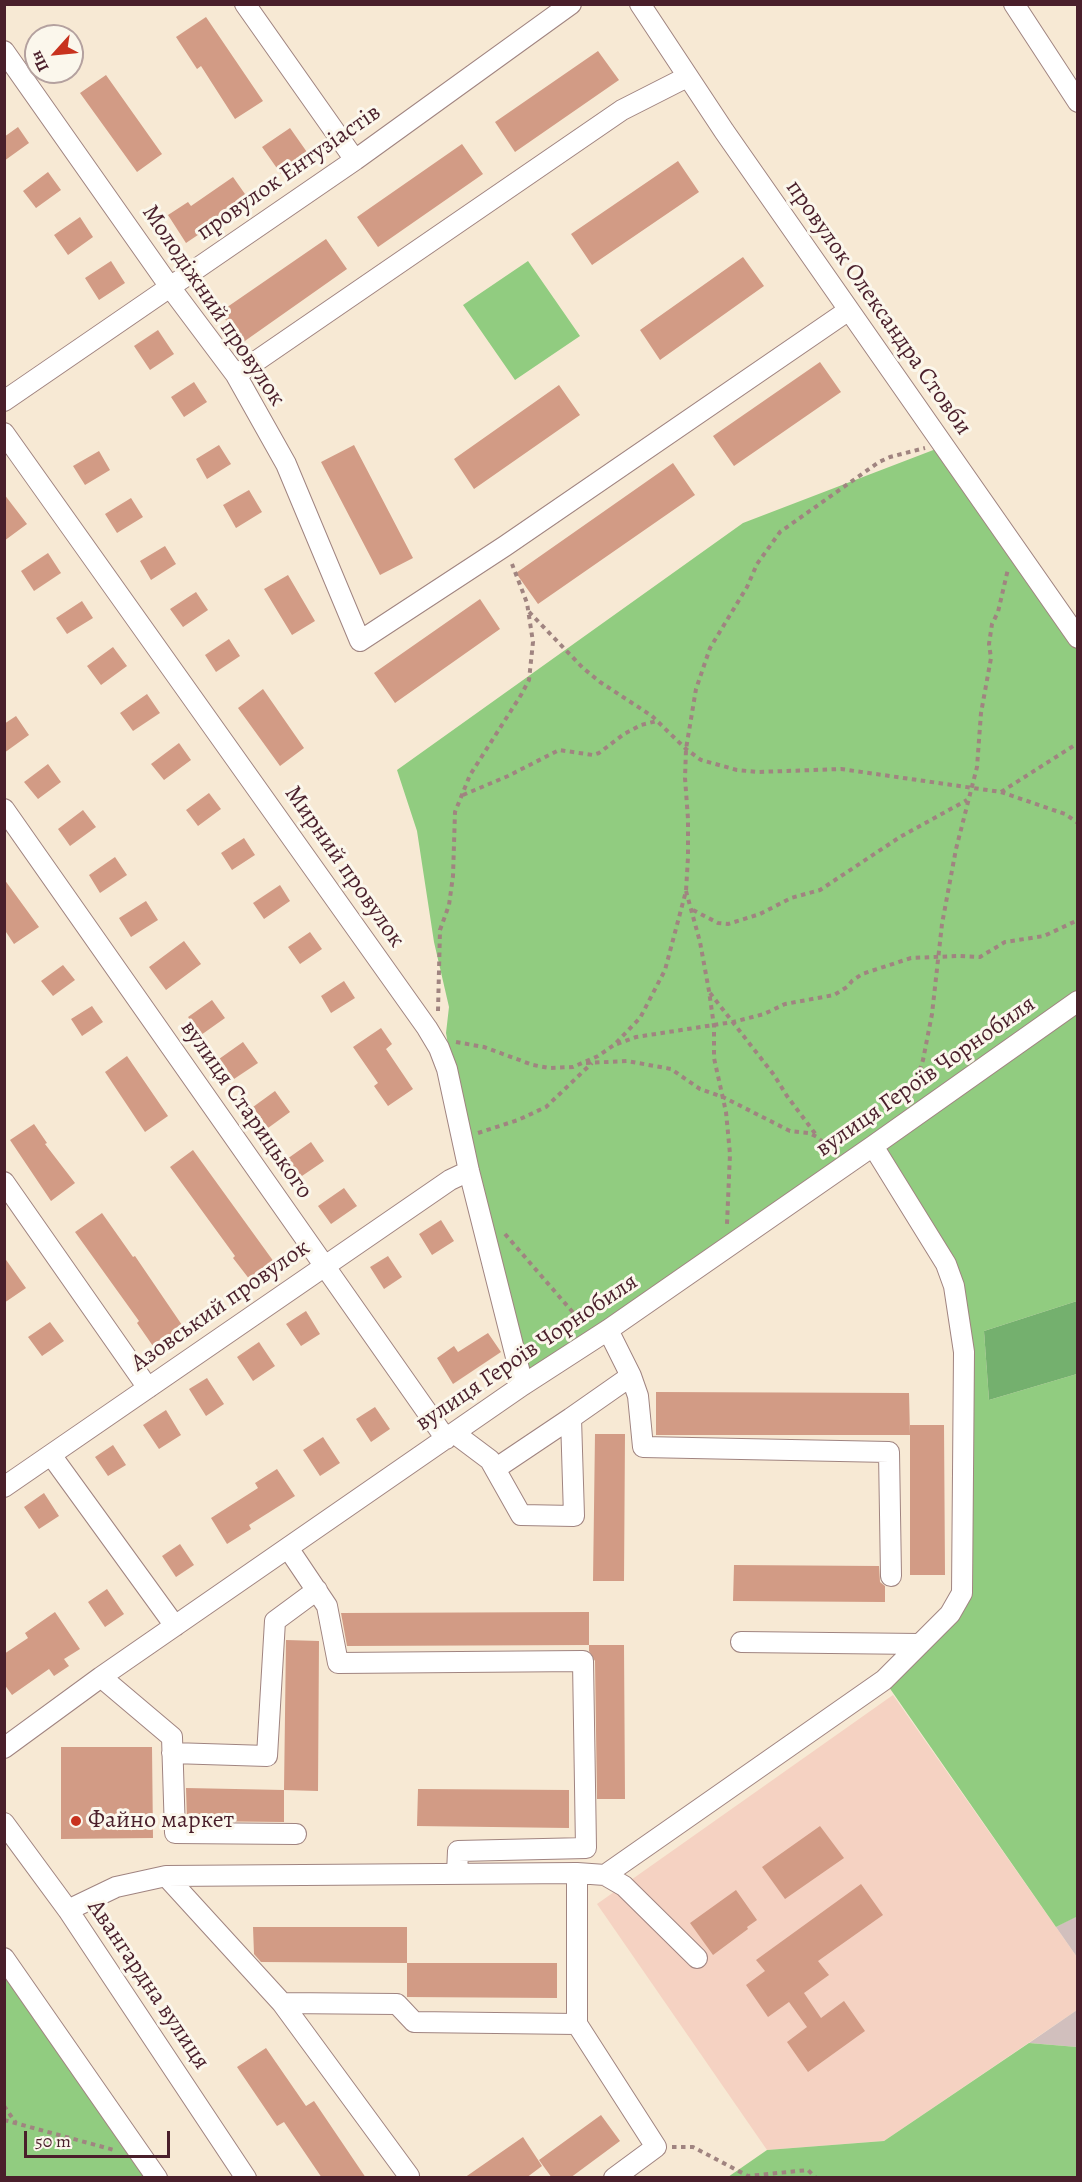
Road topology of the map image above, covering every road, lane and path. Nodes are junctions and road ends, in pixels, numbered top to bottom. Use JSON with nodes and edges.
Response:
{"nodes":[{"id":1,"x":245,"y":4,"type":"edge"},
{"id":2,"x":571,"y":4,"type":"edge"},
{"id":3,"x":640,"y":4,"type":"edge"},
{"id":4,"x":1014,"y":4,"type":"edge"},
{"id":5,"x":4,"y":51,"type":"edge"},
{"id":6,"x":687,"y":77,"type":"junction"},
{"id":7,"x":1077,"y":102,"type":"edge"},
{"id":8,"x":356,"y":159,"type":"junction"},
{"id":9,"x":170,"y":287,"type":"junction"},
{"id":10,"x":849,"y":310,"type":"junction"},
{"id":11,"x":236,"y":375,"type":"junction"},
{"id":12,"x":4,"y":401,"type":"edge"},
{"id":13,"x":4,"y":433,"type":"edge"},
{"id":14,"x":940,"y":444,"type":"junction"},
{"id":15,"x":505,"y":546,"type":"junction"},
{"id":16,"x":1019,"y":556,"type":"junction"},
{"id":17,"x":529,"y":612,"type":"junction"},
{"id":18,"x":1077,"y":638,"type":"edge"},
{"id":19,"x":657,"y":721,"type":"junction"},
{"id":20,"x":1077,"y":743,"type":"edge"},
{"id":21,"x":686,"y":748,"type":"junction"},
{"id":22,"x":971,"y":788,"type":"junction"},
{"id":23,"x":1000,"y":792,"type":"junction"},
{"id":24,"x":462,"y":796,"type":"junction"},
{"id":25,"x":968,"y":800,"type":"junction"},
{"id":26,"x":4,"y":809,"type":"edge"},
{"id":27,"x":1077,"y":823,"type":"edge"},
{"id":28,"x":686,"y":891,"type":"junction"},
{"id":29,"x":693,"y":910,"type":"junction"},
{"id":30,"x":1077,"y":920,"type":"edge"},
{"id":31,"x":939,"y":957,"type":"junction"},
{"id":32,"x":709,"y":991,"type":"junction"},
{"id":33,"x":1077,"y":1001,"type":"edge"},
{"id":34,"x":734,"y":1022,"type":"junction"},
{"id":35,"x":714,"y":1026,"type":"junction"},
{"id":36,"x":434,"y":1038,"type":"junction"},
{"id":37,"x":614,"y":1045,"type":"junction"},
{"id":38,"x":593,"y":1062,"type":"junction"},
{"id":39,"x":582,"y":1063,"type":"junction"},
{"id":40,"x":723,"y":1097,"type":"junction"},
{"id":41,"x":902,"y":1126,"type":"junction"},
{"id":42,"x":817,"y":1137,"type":"junction"},
{"id":43,"x":463,"y":1145,"type":"junction"},
{"id":44,"x":873,"y":1146,"type":"junction"},
{"id":45,"x":846,"y":1166,"type":"junction"},
{"id":46,"x":469,"y":1171,"type":"junction"},
{"id":47,"x":4,"y":1182,"type":"edge"},
{"id":48,"x":504,"y":1233,"type":"dead end"},
{"id":49,"x":726,"y":1249,"type":"junction"},
{"id":50,"x":324,"y":1266,"type":"junction"},
{"id":51,"x":602,"y":1334,"type":"junction"},
{"id":52,"x":632,"y":1376,"type":"junction"},
{"id":53,"x":523,"y":1385,"type":"junction"},
{"id":54,"x":148,"y":1388,"type":"junction"},
{"id":55,"x":571,"y":1419,"type":"junction"},
{"id":56,"x":450,"y":1436,"type":"junction"},
{"id":57,"x":51,"y":1455,"type":"junction"},
{"id":58,"x":495,"y":1469,"type":"junction"},
{"id":59,"x":4,"y":1487,"type":"edge"},
{"id":60,"x":288,"y":1548,"type":"junction"},
{"id":61,"x":891,"y":1576,"type":"dead end"},
{"id":62,"x":317,"y":1590,"type":"junction"},
{"id":63,"x":175,"y":1626,"type":"junction"},
{"id":64,"x":741,"y":1642,"type":"dead end"},
{"id":65,"x":920,"y":1644,"type":"junction"},
{"id":66,"x":101,"y":1677,"type":"junction"},
{"id":67,"x":4,"y":1748,"type":"edge"},
{"id":68,"x":172,"y":1753,"type":"junction"},
{"id":69,"x":4,"y":1823,"type":"edge"},
{"id":70,"x":296,"y":1834,"type":"dead end"},
{"id":71,"x":577,"y":1873,"type":"junction"},
{"id":72,"x":457,"y":1874,"type":"junction"},
{"id":73,"x":605,"y":1875,"type":"junction"},
{"id":74,"x":166,"y":1876,"type":"junction"},
{"id":75,"x":68,"y":1910,"type":"junction"},
{"id":76,"x":4,"y":1958,"type":"edge"},
{"id":77,"x":697,"y":1958,"type":"dead end"},
{"id":78,"x":282,"y":2003,"type":"junction"},
{"id":79,"x":577,"y":2024,"type":"junction"},
{"id":80,"x":4,"y":2106,"type":"edge"},
{"id":81,"x":4,"y":2120,"type":"edge"},
{"id":82,"x":16,"y":2122,"type":"junction"},
{"id":83,"x":656,"y":2147,"type":"junction"},
{"id":84,"x":144,"y":2158,"type":"junction"},
{"id":85,"x":409,"y":2176,"type":"edge"},
{"id":86,"x":157,"y":2178,"type":"edge"},
{"id":87,"x":246,"y":2178,"type":"edge"},
{"id":88,"x":614,"y":2178,"type":"edge"},
{"id":89,"x":816,"y":2178,"type":"edge"}],
"edges":[{"from":1,"to":8,"type":"street"},
{"from":2,"to":8,"type":"street","name":"провулок Ентузіастів"},
{"from":3,"to":6,"type":"street","name":"провулок Олександра Стовби"},
{"from":4,"to":7,"type":"street"},
{"from":5,"to":9,"type":"street","name":"Молодіжний провулок"},
{"from":6,"to":10,"type":"street","name":"провулок Олександра Стовби"},
{"from":6,"to":11,"type":"street"},
{"from":8,"to":9,"type":"street","name":"провулок Ентузіастів"},
{"from":9,"to":11,"type":"street","name":"Молодіжний провулок"},
{"from":9,"to":12,"type":"street","name":"провулок Ентузіастів"},
{"from":10,"to":14,"type":"street","name":"провулок Олександра Стовби"},
{"from":10,"to":15,"type":"street"},
{"from":11,"to":15,"type":"street","name":"Молодіжний провулок"},
{"from":13,"to":36,"type":"street","name":"Мирний провулок"},
{"from":14,"to":16,"type":"street","name":"провулок Олександра Стовби"},
{"from":14,"to":21,"type":"path"},
{"from":15,"to":17,"type":"path"},
{"from":16,"to":18,"type":"street","name":"провулок Олександра Стовби"},
{"from":16,"to":22,"type":"path"},
{"from":17,"to":19,"type":"path"},
{"from":17,"to":24,"type":"path"},
{"from":19,"to":21,"type":"path"},
{"from":19,"to":24,"type":"path"},
{"from":20,"to":23,"type":"path"},
{"from":21,"to":22,"type":"path"},
{"from":21,"to":28,"type":"path"},
{"from":22,"to":23,"type":"path"},
{"from":22,"to":25,"type":"path"},
{"from":23,"to":27,"type":"path"},
{"from":24,"to":36,"type":"path"},
{"from":25,"to":29,"type":"path"},
{"from":25,"to":31,"type":"path"},
{"from":26,"to":50,"type":"street","name":"вулиця Старицького"},
{"from":28,"to":29,"type":"path"},
{"from":28,"to":37,"type":"path"},
{"from":29,"to":32,"type":"path"},
{"from":30,"to":31,"type":"path"},
{"from":31,"to":34,"type":"path"},
{"from":31,"to":41,"type":"path"},
{"from":32,"to":34,"type":"path"},
{"from":32,"to":35,"type":"path"},
{"from":33,"to":41,"type":"street","name":"вулиця Героїв Чорнобиля"},
{"from":34,"to":35,"type":"path"},
{"from":34,"to":42,"type":"path"},
{"from":35,"to":37,"type":"path"},
{"from":35,"to":40,"type":"path"},
{"from":36,"to":39,"type":"path"},
{"from":36,"to":43,"type":"street","name":"Мирний провулок"},
{"from":37,"to":39,"type":"path"},
{"from":38,"to":39,"type":"path"},
{"from":38,"to":40,"type":"path"},
{"from":38,"to":43,"type":"path"},
{"from":40,"to":42,"type":"path"},
{"from":40,"to":49,"type":"path"},
{"from":41,"to":44,"type":"street","name":"вулиця Героїв Чорнобиля"},
{"from":42,"to":45,"type":"path"},
{"from":43,"to":46,"type":"street","name":"Мирний провулок"},
{"from":44,"to":45,"type":"street","name":"вулиця Героїв Чорнобиля"},
{"from":44,"to":65,"type":"street"},
{"from":45,"to":49,"type":"street","name":"вулиця Героїв Чорнобиля"},
{"from":46,"to":50,"type":"street","name":"Азовський провулок"},
{"from":46,"to":53,"type":"street","name":"Мирний провулок"},
{"from":47,"to":54,"type":"street"},
{"from":48,"to":51,"type":"path"},
{"from":49,"to":51,"type":"street","name":"вулиця Героїв Чорнобиля"},
{"from":50,"to":54,"type":"street","name":"Азовський провулок"},
{"from":50,"to":56,"type":"street","name":"вулиця Старицького"},
{"from":51,"to":52,"type":"street"},
{"from":51,"to":53,"type":"street","name":"вулиця Героїв Чорнобиля"},
{"from":52,"to":55,"type":"street"},
{"from":52,"to":61,"type":"street"},
{"from":53,"to":56,"type":"street","name":"вулиця Героїв Чорнобиля"},
{"from":54,"to":57,"type":"street","name":"Азовський провулок"},
{"from":55,"to":58,"type":"street"},
{"from":55,"to":58,"type":"street","name":"вулиця Старицького"},
{"from":56,"to":58,"type":"street","name":"вулиця Старицького"},
{"from":56,"to":60,"type":"street","name":"вулиця Героїв Чорнобиля"},
{"from":57,"to":59,"type":"street","name":"Азовський провулок"},
{"from":57,"to":63,"type":"street"},
{"from":60,"to":62,"type":"street"},
{"from":60,"to":63,"type":"street","name":"вулиця Героїв Чорнобиля"},
{"from":62,"to":68,"type":"street"},
{"from":62,"to":72,"type":"street"},
{"from":63,"to":66,"type":"street","name":"вулиця Героїв Чорнобиля"},
{"from":64,"to":65,"type":"street"},
{"from":65,"to":73,"type":"street"},
{"from":66,"to":67,"type":"street","name":"вулиця Героїв Чорнобиля"},
{"from":66,"to":68,"type":"street"},
{"from":68,"to":70,"type":"street"},
{"from":69,"to":75,"type":"street","name":"Авангардна вулиця"},
{"from":71,"to":72,"type":"street"},
{"from":71,"to":73,"type":"street"},
{"from":71,"to":79,"type":"street"},
{"from":72,"to":74,"type":"street"},
{"from":73,"to":77,"type":"street"},
{"from":74,"to":75,"type":"street"},
{"from":74,"to":78,"type":"street"},
{"from":75,"to":87,"type":"street","name":"Авангардна вулиця"},
{"from":76,"to":84,"type":"street"},
{"from":78,"to":79,"type":"street"},
{"from":78,"to":85,"type":"street"},
{"from":79,"to":83,"type":"street"},
{"from":80,"to":82,"type":"path"},
{"from":81,"to":82,"type":"path"},
{"from":82,"to":84,"type":"path"},
{"from":83,"to":88,"type":"street"},
{"from":83,"to":89,"type":"path"},
{"from":84,"to":86,"type":"street"}]}
